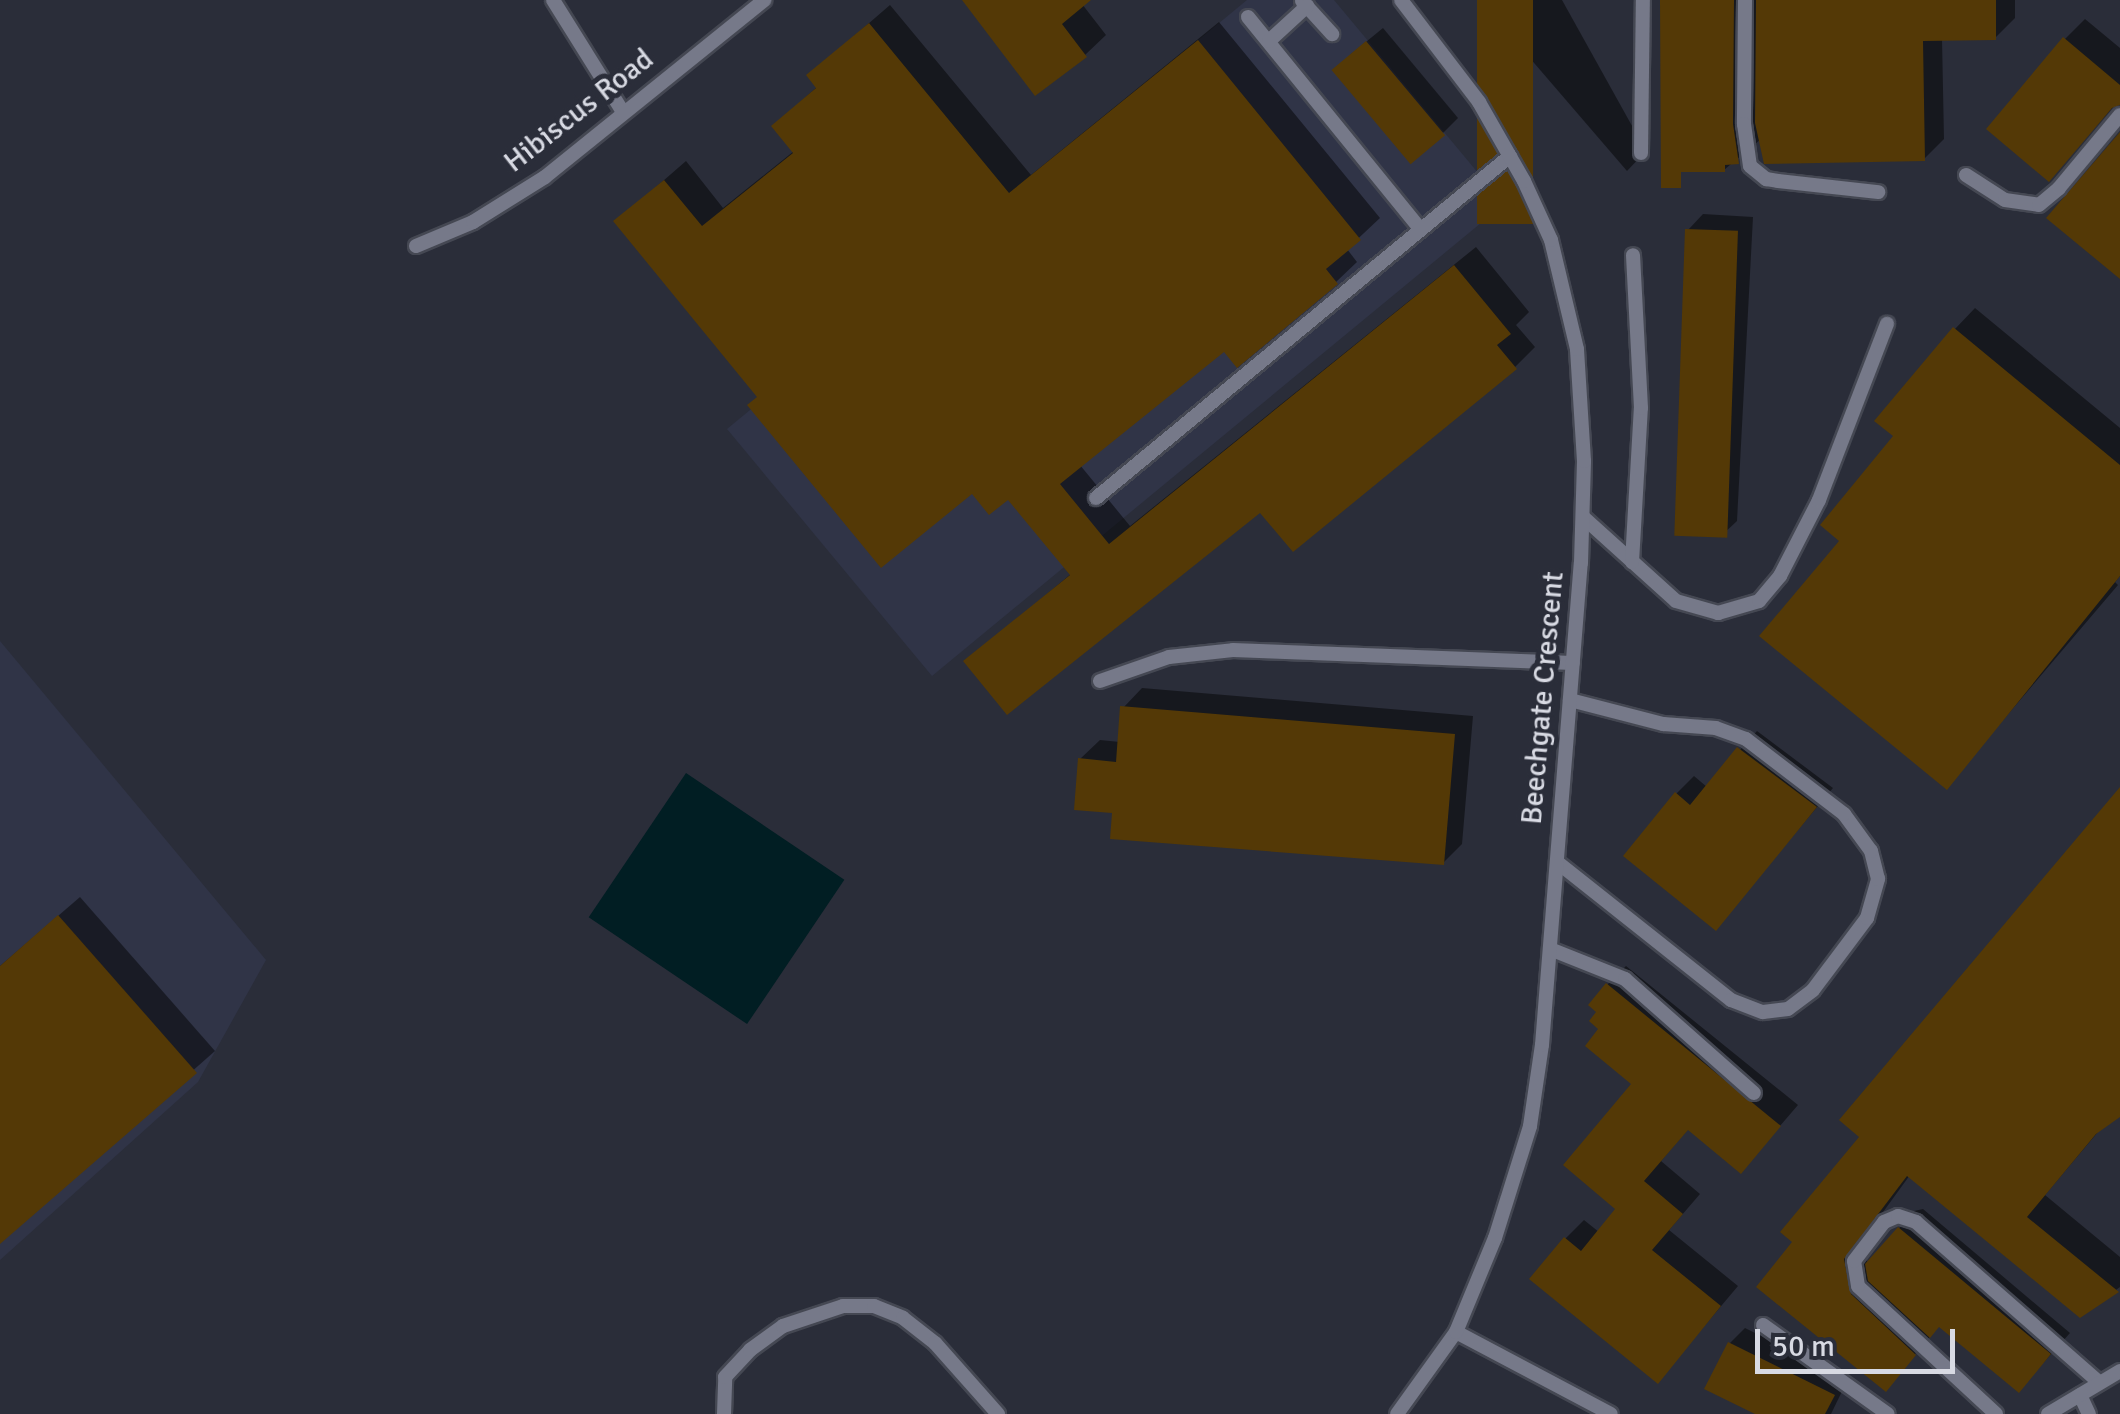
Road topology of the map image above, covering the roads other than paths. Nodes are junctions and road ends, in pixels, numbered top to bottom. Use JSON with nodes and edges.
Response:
{"nodes":[{"id":1,"x":554,"y":0,"type":"edge"},
{"id":2,"x":764,"y":0,"type":"edge"},
{"id":3,"x":1401,"y":0,"type":"edge"},
{"id":4,"x":1643,"y":0,"type":"edge"},
{"id":5,"x":1745,"y":0,"type":"edge"},
{"id":6,"x":1304,"y":3,"type":"edge"},
{"id":7,"x":1248,"y":17,"type":"dead end"},
{"id":8,"x":1332,"y":34,"type":"dead end"},
{"id":9,"x":1269,"y":41,"type":"junction"},
{"id":10,"x":623,"y":112,"type":"junction"},
{"id":11,"x":2120,"y":115,"type":"edge"},
{"id":12,"x":1641,"y":153,"type":"dead end"},
{"id":13,"x":1510,"y":156,"type":"junction"},
{"id":14,"x":1966,"y":175,"type":"dead end"},
{"id":15,"x":1878,"y":192,"type":"dead end"},
{"id":16,"x":1421,"y":230,"type":"junction"},
{"id":17,"x":416,"y":246,"type":"dead end"},
{"id":18,"x":1633,"y":256,"type":"dead end"},
{"id":19,"x":1887,"y":324,"type":"dead end"},
{"id":20,"x":1096,"y":498,"type":"dead end"},
{"id":21,"x":1583,"y":518,"type":"junction"},
{"id":22,"x":1632,"y":562,"type":"junction"},
{"id":23,"x":1573,"y":664,"type":"junction"},
{"id":24,"x":1100,"y":681,"type":"dead end"},
{"id":25,"x":1570,"y":700,"type":"junction"},
{"id":26,"x":1557,"y":862,"type":"junction"},
{"id":27,"x":1550,"y":948,"type":"junction"},
{"id":28,"x":1754,"y":1093,"type":"dead end"},
{"id":29,"x":1763,"y":1325,"type":"dead end"},
{"id":30,"x":1456,"y":1332,"type":"junction"},
{"id":31,"x":2120,"y":1371,"type":"edge"},
{"id":32,"x":2100,"y":1383,"type":"junction"},
{"id":33,"x":2080,"y":1395,"type":"junction"},
{"id":34,"x":1580,"y":1397,"type":"junction"},
{"id":35,"x":724,"y":1414,"type":"edge"},
{"id":36,"x":998,"y":1414,"type":"edge"},
{"id":37,"x":1397,"y":1414,"type":"edge"},
{"id":38,"x":1583,"y":1414,"type":"edge"},
{"id":39,"x":1612,"y":1414,"type":"edge"},
{"id":40,"x":1888,"y":1414,"type":"edge"},
{"id":41,"x":1996,"y":1414,"type":"edge"},
{"id":42,"x":2048,"y":1414,"type":"edge"},
{"id":43,"x":2089,"y":1414,"type":"edge"}],
"edges":[{"from":1,"to":10,"type":"lane"},
{"from":2,"to":10,"type":"lane","name":"Hibiscus Road"},
{"from":3,"to":13,"type":"lane","name":"Beechgate Crescent"},
{"from":4,"to":12,"type":"lane"},
{"from":5,"to":15,"type":"lane"},
{"from":6,"to":8,"type":"lane"},
{"from":6,"to":9,"type":"lane"},
{"from":7,"to":9,"type":"lane"},
{"from":9,"to":16,"type":"lane"},
{"from":10,"to":17,"type":"lane","name":"Hibiscus Road"},
{"from":11,"to":14,"type":"lane"},
{"from":13,"to":16,"type":"lane"},
{"from":13,"to":21,"type":"lane","name":"Beechgate Crescent"},
{"from":16,"to":20,"type":"lane"},
{"from":18,"to":22,"type":"lane"},
{"from":19,"to":22,"type":"lane"},
{"from":21,"to":22,"type":"lane"},
{"from":21,"to":23,"type":"lane","name":"Beechgate Crescent"},
{"from":23,"to":24,"type":"lane"},
{"from":23,"to":25,"type":"lane","name":"Beechgate Crescent"},
{"from":25,"to":26,"type":"lane","name":"Beechgate Crescent"},
{"from":25,"to":26,"type":"lane"},
{"from":26,"to":27,"type":"lane","name":"Beechgate Crescent"},
{"from":27,"to":28,"type":"lane"},
{"from":27,"to":30,"type":"lane","name":"Beechgate Crescent"},
{"from":29,"to":40,"type":"lane"},
{"from":30,"to":34,"type":"lane"},
{"from":30,"to":37,"type":"lane","name":"Beechgate Crescent"},
{"from":31,"to":32,"type":"lane"},
{"from":32,"to":33,"type":"lane"},
{"from":32,"to":41,"type":"lane"},
{"from":33,"to":42,"type":"lane"},
{"from":33,"to":43,"type":"lane"},
{"from":34,"to":38,"type":"lane"},
{"from":34,"to":39,"type":"lane"},
{"from":35,"to":36,"type":"lane"}]}
